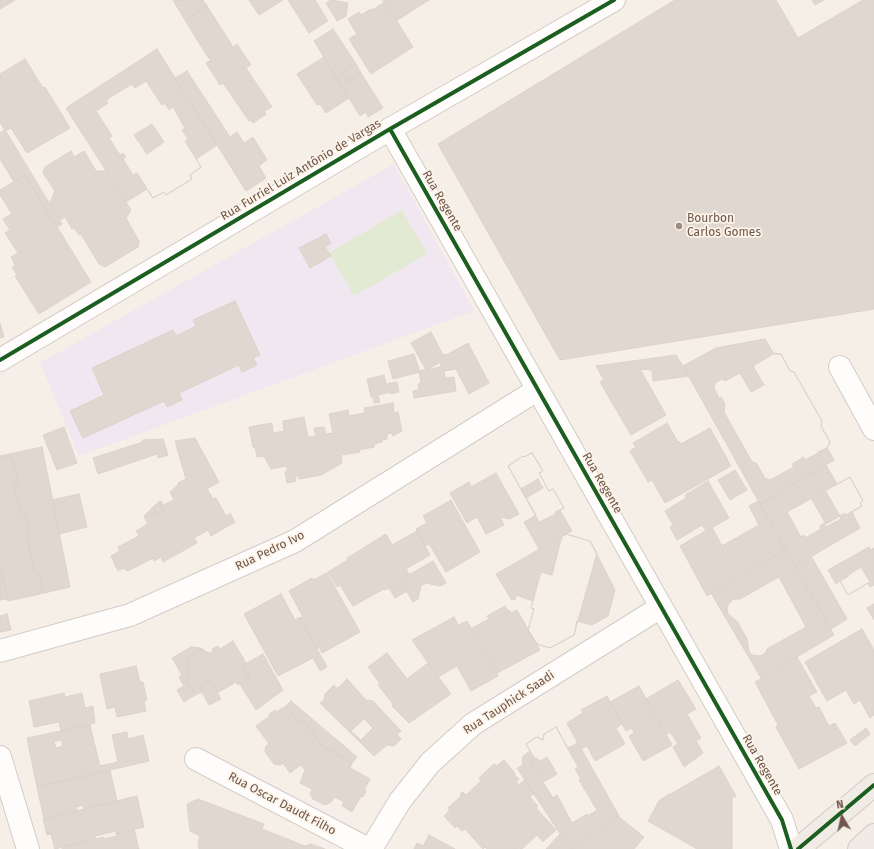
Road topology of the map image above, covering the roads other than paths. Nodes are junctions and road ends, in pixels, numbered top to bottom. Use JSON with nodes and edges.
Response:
{"nodes":[{"id":1,"x":614,"y":0,"type":"edge"},
{"id":2,"x":390,"y":129,"type":"junction"},
{"id":3,"x":0,"y":360,"type":"edge"},
{"id":4,"x":840,"y":367,"type":"dead end"},
{"id":5,"x":538,"y":390,"type":"junction"},
{"id":6,"x":874,"y":429,"type":"edge"},
{"id":7,"x":661,"y":607,"type":"junction"},
{"id":8,"x":0,"y":651,"type":"edge"},
{"id":9,"x":0,"y":757,"type":"edge"},
{"id":10,"x":196,"y":759,"type":"dead end"},
{"id":11,"x":874,"y":786,"type":"edge"},
{"id":12,"x":874,"y":835,"type":"edge"},
{"id":13,"x":799,"y":846,"type":"edge"},
{"id":14,"x":28,"y":849,"type":"edge"},
{"id":15,"x":370,"y":849,"type":"edge"},
{"id":16,"x":859,"y":849,"type":"edge"}],
"edges":[{"from":1,"to":2,"type":"street","name":"Rua Furriel Luiz Antônio de Vargas"},
{"from":2,"to":3,"type":"street","name":"Rua Furriel Luiz Antônio de Vargas"},
{"from":2,"to":5,"type":"street","name":"Rua Regente"},
{"from":4,"to":6,"type":"street"},
{"from":5,"to":7,"type":"street","name":"Rua Regente"},
{"from":5,"to":8,"type":"street","name":"Rua Pedro Ivo"},
{"from":7,"to":13,"type":"street","name":"Rua Regente"},
{"from":7,"to":15,"type":"street","name":"Rua Tauphick Saadi"},
{"from":9,"to":14,"type":"street"},
{"from":10,"to":15,"type":"street","name":"Rua Oscar Daudt Filho"},
{"from":11,"to":13,"type":"main road"},
{"from":12,"to":16,"type":"main road"}]}
